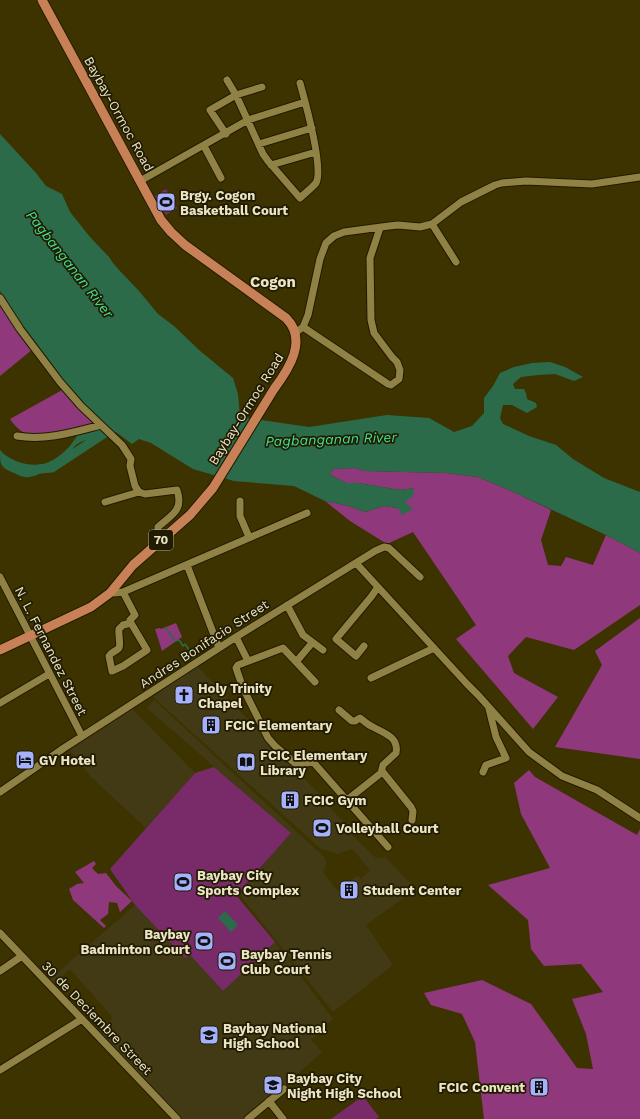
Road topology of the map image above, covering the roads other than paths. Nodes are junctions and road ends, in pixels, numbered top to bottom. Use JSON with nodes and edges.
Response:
{"nodes":[{"id":1,"x":42,"y":0,"type":"edge"},
{"id":2,"x":228,"y":80,"type":"dead end"},
{"id":3,"x":300,"y":83,"type":"dead end"},
{"id":4,"x":262,"y":87,"type":"dead end"},
{"id":5,"x":236,"y":95,"type":"junction"},
{"id":6,"x":305,"y":102,"type":"junction"},
{"id":7,"x":248,"y":120,"type":"junction"},
{"id":8,"x":312,"y":128,"type":"junction"},
{"id":9,"x":226,"y":134,"type":"junction"},
{"id":10,"x":259,"y":144,"type":"junction"},
{"id":11,"x":204,"y":146,"type":"junction"},
{"id":12,"x":316,"y":152,"type":"junction"},
{"id":13,"x":271,"y":165,"type":"junction"},
{"id":14,"x":640,"y":176,"type":"edge"},
{"id":15,"x":221,"y":178,"type":"dead end"},
{"id":16,"x":140,"y":181,"type":"junction"},
{"id":17,"x":432,"y":224,"type":"junction"},
{"id":18,"x":380,"y":228,"type":"junction"},
{"id":19,"x":456,"y":262,"type":"dead end"},
{"id":20,"x":0,"y":298,"type":"edge"},
{"id":21,"x":303,"y":327,"type":"junction"},
{"id":22,"x":295,"y":333,"type":"junction"},
{"id":23,"x":102,"y":426,"type":"junction"},
{"id":24,"x":17,"y":436,"type":"dead end"},
{"id":25,"x":139,"y":492,"type":"junction"},
{"id":26,"x":240,"y":501,"type":"dead end"},
{"id":27,"x":105,"y":502,"type":"dead end"},
{"id":28,"x":307,"y":513,"type":"dead end"},
{"id":29,"x":249,"y":537,"type":"junction"},
{"id":30,"x":156,"y":544,"type":"junction"},
{"id":31,"x":356,"y":563,"type":"junction"},
{"id":32,"x":187,"y":565,"type":"junction"},
{"id":33,"x":0,"y":577,"type":"edge"},
{"id":34,"x":420,"y":577,"type":"dead end"},
{"id":35,"x":378,"y":587,"type":"junction"},
{"id":36,"x":111,"y":592,"type":"junction"},
{"id":37,"x":123,"y":592,"type":"junction"},
{"id":38,"x":287,"y":605,"type":"junction"},
{"id":39,"x":131,"y":623,"type":"junction"},
{"id":40,"x":30,"y":636,"type":"junction"},
{"id":41,"x":236,"y":637,"type":"junction"},
{"id":42,"x":312,"y":643,"type":"junction"},
{"id":43,"x":364,"y":646,"type":"dead end"},
{"id":44,"x":219,"y":648,"type":"junction"},
{"id":45,"x":434,"y":648,"type":"junction"},
{"id":46,"x":0,"y":650,"type":"edge"},
{"id":47,"x":322,"y":650,"type":"dead end"},
{"id":48,"x":248,"y":661,"type":"junction"},
{"id":49,"x":296,"y":662,"type":"junction"},
{"id":50,"x":49,"y":674,"type":"junction"},
{"id":51,"x":371,"y":678,"type":"dead end"},
{"id":52,"x":315,"y":682,"type":"dead end"},
{"id":53,"x":0,"y":703,"type":"edge"},
{"id":54,"x":488,"y":707,"type":"junction"},
{"id":55,"x":339,"y":710,"type":"dead end"},
{"id":56,"x":82,"y":736,"type":"junction"},
{"id":57,"x":382,"y":771,"type":"junction"},
{"id":58,"x":483,"y":772,"type":"dead end"},
{"id":59,"x":0,"y":792,"type":"edge"},
{"id":60,"x":347,"y":800,"type":"junction"},
{"id":61,"x":640,"y":818,"type":"edge"},
{"id":62,"x":412,"y":820,"type":"dead end"},
{"id":63,"x":388,"y":847,"type":"dead end"},
{"id":64,"x":0,"y":933,"type":"edge"},
{"id":65,"x":22,"y":956,"type":"junction"},
{"id":66,"x":0,"y":971,"type":"edge"},
{"id":67,"x":82,"y":1019,"type":"junction"},
{"id":68,"x":0,"y":1070,"type":"edge"},
{"id":69,"x":284,"y":1089,"type":"dead end"},
{"id":70,"x":269,"y":1101,"type":"junction"},
{"id":71,"x":177,"y":1119,"type":"edge"},
{"id":72,"x":248,"y":1119,"type":"edge"},
{"id":73,"x":283,"y":1119,"type":"edge"}],
"edges":[{"from":1,"to":16,"type":"main road","name":"Baybay-Ormoc Road"},
{"from":2,"to":5,"type":"street"},
{"from":3,"to":6,"type":"street"},
{"from":4,"to":5,"type":"street"},
{"from":5,"to":7,"type":"street"},
{"from":5,"to":9,"type":"street"},
{"from":6,"to":7,"type":"street"},
{"from":6,"to":8,"type":"street"},
{"from":7,"to":9,"type":"street"},
{"from":7,"to":10,"type":"street"},
{"from":8,"to":10,"type":"street"},
{"from":8,"to":12,"type":"street"},
{"from":9,"to":11,"type":"street"},
{"from":10,"to":13,"type":"street"},
{"from":11,"to":15,"type":"street"},
{"from":11,"to":16,"type":"street"},
{"from":12,"to":13,"type":"street"},
{"from":12,"to":13,"type":"street"},
{"from":14,"to":17,"type":"street"},
{"from":16,"to":22,"type":"main road","name":"Baybay-Ormoc Road"},
{"from":17,"to":18,"type":"street"},
{"from":17,"to":19,"type":"street"},
{"from":18,"to":21,"type":"street"},
{"from":18,"to":21,"type":"street"},
{"from":20,"to":23,"type":"street"},
{"from":21,"to":22,"type":"street"},
{"from":22,"to":30,"type":"main road","name":"Baybay-Ormoc Road","number":"70"},
{"from":23,"to":24,"type":"street"},
{"from":23,"to":25,"type":"street"},
{"from":25,"to":27,"type":"street"},
{"from":25,"to":30,"type":"street"},
{"from":26,"to":29,"type":"street"},
{"from":28,"to":29,"type":"street"},
{"from":29,"to":32,"type":"street"},
{"from":30,"to":36,"type":"main road","name":"Baybay-Ormoc Road","number":"70"},
{"from":31,"to":34,"type":"street","name":"Andres Bonifacio Street"},
{"from":31,"to":35,"type":"street"},
{"from":31,"to":38,"type":"street","name":"Andres Bonifacio Street"},
{"from":32,"to":37,"type":"street"},
{"from":32,"to":44,"type":"street"},
{"from":33,"to":40,"type":"street","name":"N. L. Fernandez Street"},
{"from":35,"to":43,"type":"street"},
{"from":35,"to":45,"type":"street"},
{"from":36,"to":37,"type":"street"},
{"from":36,"to":40,"type":"main road","number":"70"},
{"from":37,"to":39,"type":"street"},
{"from":38,"to":41,"type":"street","name":"Andres Bonifacio Street"},
{"from":38,"to":42,"type":"street"},
{"from":39,"to":39,"type":"street"},
{"from":40,"to":46,"type":"main road","number":"70"},
{"from":40,"to":50,"type":"street","name":"N. L. Fernandez Street"},
{"from":41,"to":44,"type":"street","name":"Andres Bonifacio Street"},
{"from":41,"to":48,"type":"street"},
{"from":42,"to":47,"type":"street"},
{"from":42,"to":49,"type":"street"},
{"from":44,"to":56,"type":"street","name":"Andres Bonifacio Street"},
{"from":45,"to":51,"type":"street"},
{"from":45,"to":54,"type":"street"},
{"from":48,"to":49,"type":"street"},
{"from":48,"to":60,"type":"street"},
{"from":49,"to":52,"type":"street"},
{"from":50,"to":53,"type":"street"},
{"from":50,"to":56,"type":"street","name":"N. L. Fernandez Street"},
{"from":54,"to":58,"type":"street"},
{"from":54,"to":61,"type":"street"},
{"from":55,"to":57,"type":"street"},
{"from":56,"to":59,"type":"street","name":"Andres Bonifacio Street"},
{"from":57,"to":60,"type":"street"},
{"from":57,"to":62,"type":"street"},
{"from":60,"to":63,"type":"street"},
{"from":64,"to":65,"type":"street","name":"30 de Deciembre Street"},
{"from":65,"to":66,"type":"street"},
{"from":65,"to":67,"type":"street","name":"30 de Deciembre Street"},
{"from":67,"to":68,"type":"street"},
{"from":67,"to":71,"type":"street","name":"30 de Deciembre Street"},
{"from":69,"to":70,"type":"street"},
{"from":70,"to":72,"type":"street"},
{"from":70,"to":73,"type":"street"}]}
